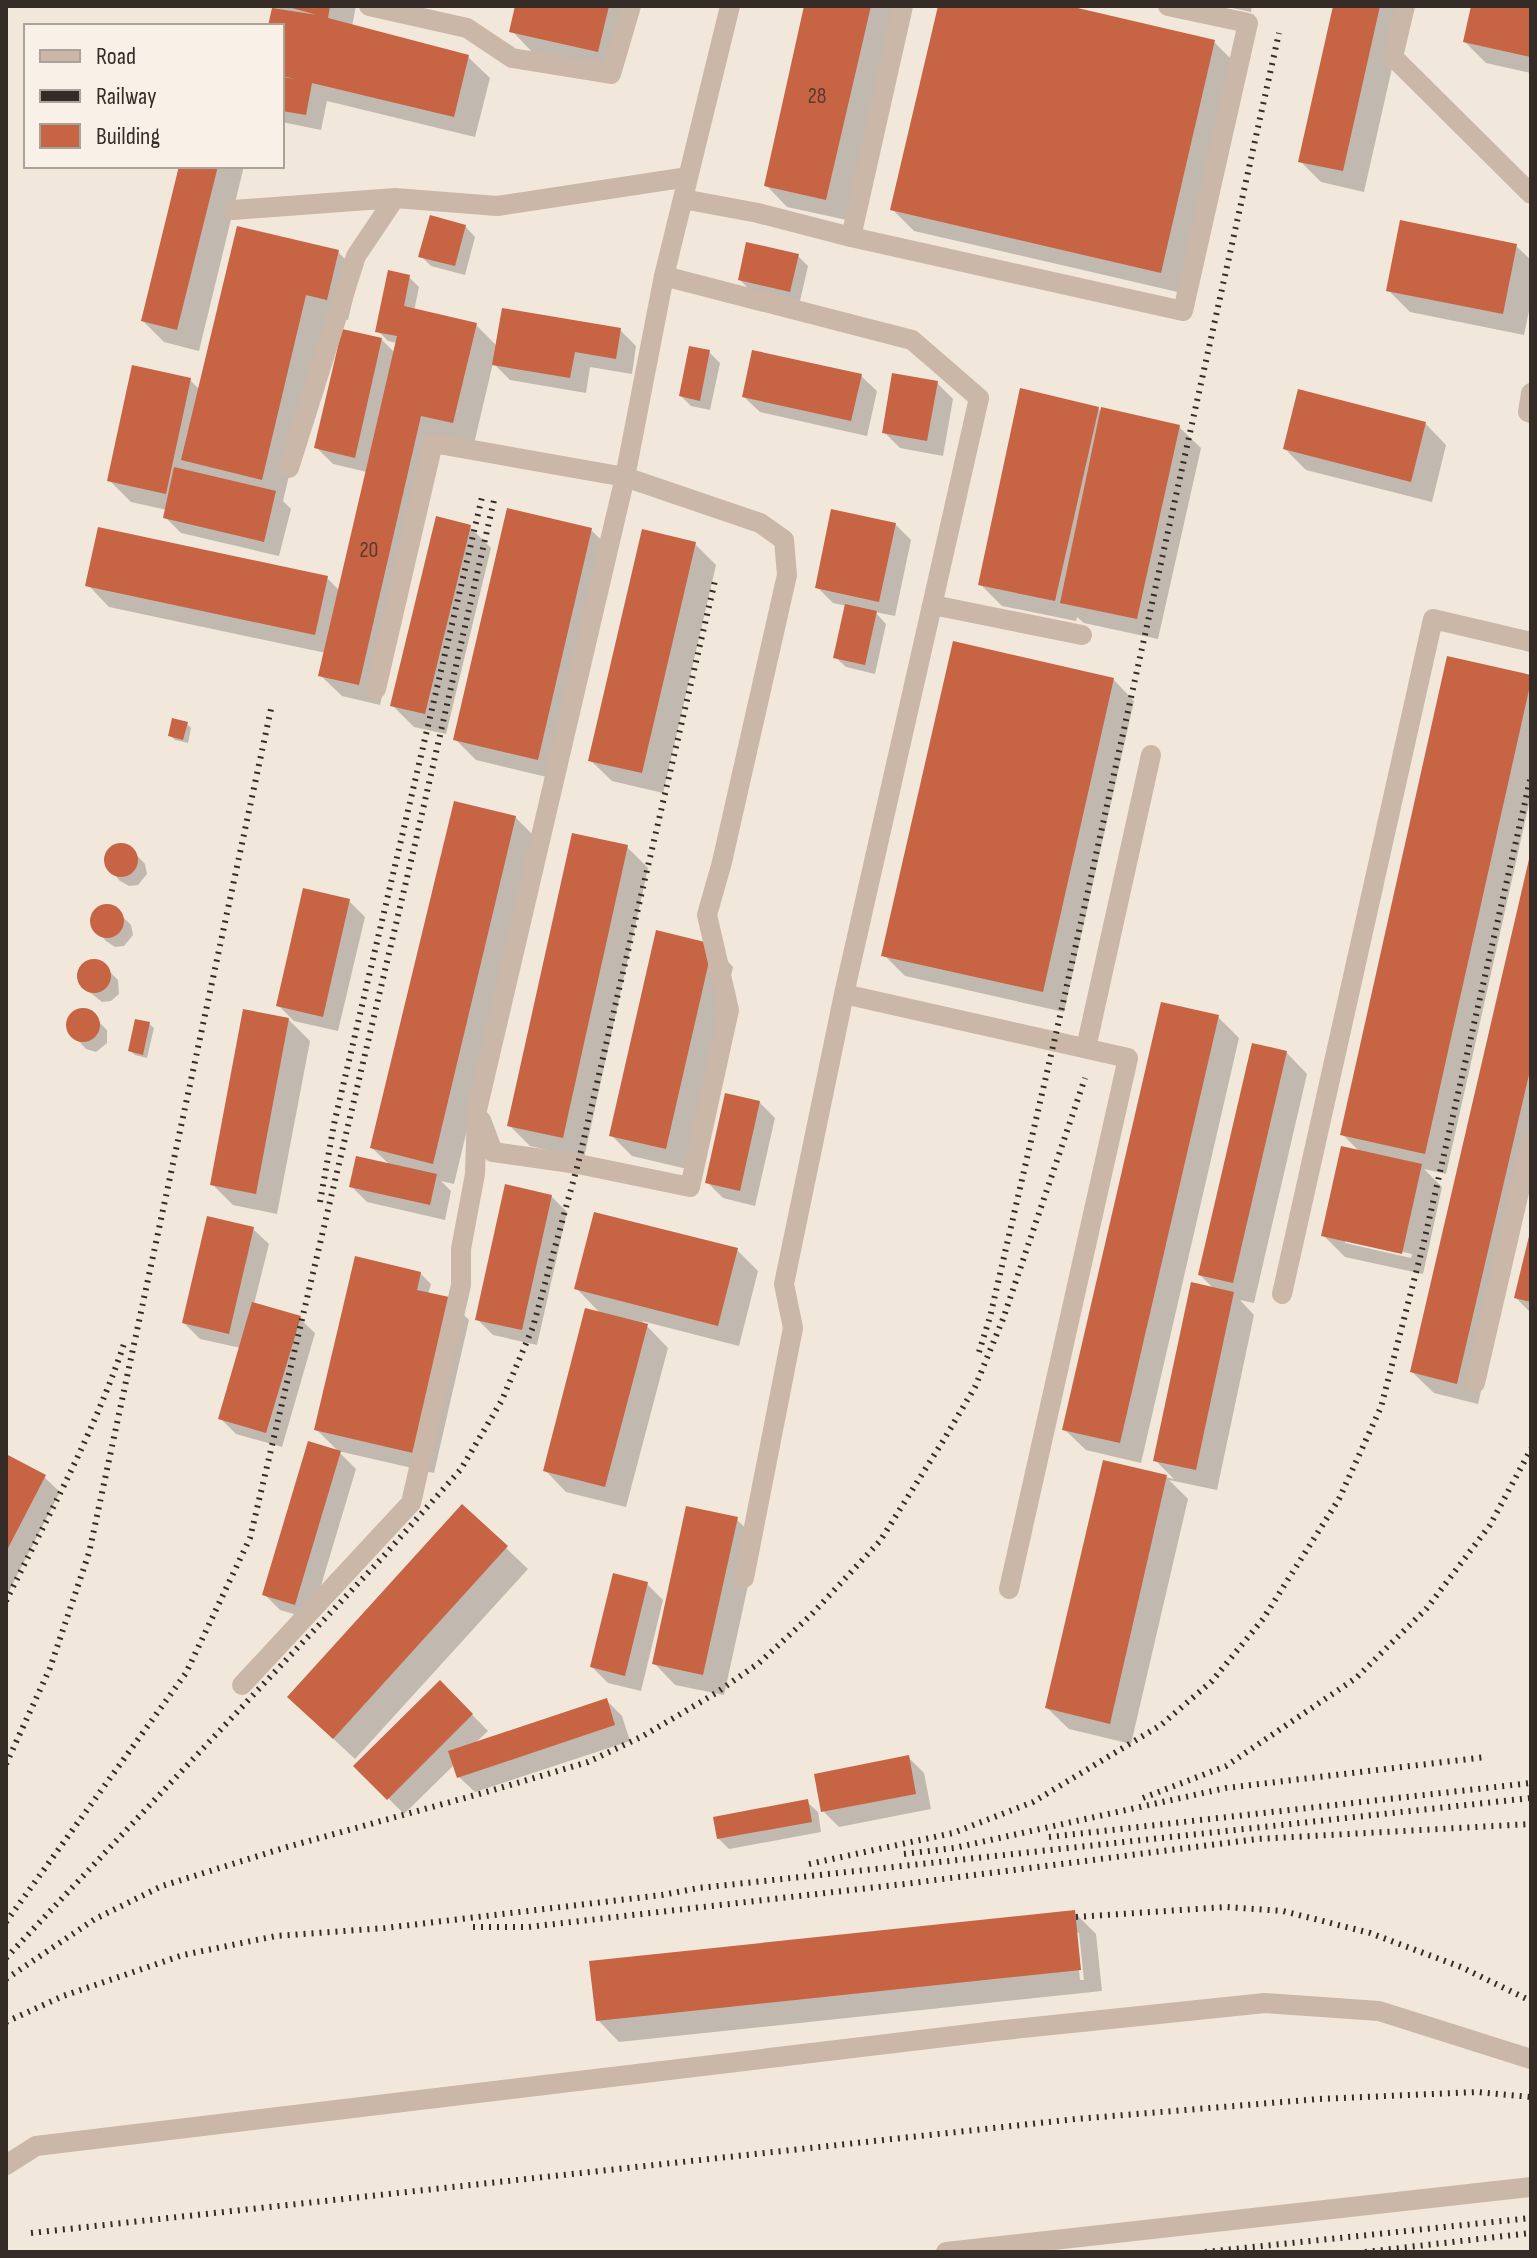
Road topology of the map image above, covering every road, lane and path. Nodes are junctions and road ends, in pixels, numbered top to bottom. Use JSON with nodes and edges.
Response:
{"nodes":[{"id":1,"x":369,"y":6,"type":"edge"},
{"id":2,"x":631,"y":6,"type":"edge"},
{"id":3,"x":730,"y":6,"type":"edge"},
{"id":4,"x":903,"y":6,"type":"edge"},
{"id":5,"x":1168,"y":6,"type":"edge"},
{"id":6,"x":1405,"y":6,"type":"edge"},
{"id":7,"x":688,"y":177,"type":"junction"},
{"id":8,"x":1531,"y":194,"type":"edge"},
{"id":9,"x":395,"y":198,"type":"junction"},
{"id":10,"x":683,"y":199,"type":"junction"},
{"id":11,"x":233,"y":210,"type":"dead end"},
{"id":12,"x":851,"y":237,"type":"junction"},
{"id":13,"x":664,"y":276,"type":"junction"},
{"id":14,"x":1531,"y":393,"type":"edge"},
{"id":15,"x":1531,"y":413,"type":"edge"},
{"id":16,"x":289,"y":468,"type":"dead end"},
{"id":17,"x":625,"y":477,"type":"junction"},
{"id":18,"x":933,"y":605,"type":"junction"},
{"id":19,"x":1082,"y":635,"type":"dead end"},
{"id":20,"x":1531,"y":642,"type":"edge"},
{"id":21,"x":376,"y":689,"type":"dead end"},
{"id":22,"x":1151,"y":755,"type":"dead end"},
{"id":23,"x":844,"y":994,"type":"junction"},
{"id":24,"x":1086,"y":1048,"type":"junction"},
{"id":25,"x":477,"y":1110,"type":"junction"},
{"id":26,"x":1531,"y":1140,"type":"edge"},
{"id":27,"x":1282,"y":1294,"type":"dead end"},
{"id":28,"x":1475,"y":1383,"type":"dead end"},
{"id":29,"x":744,"y":1578,"type":"dead end"},
{"id":30,"x":1009,"y":1589,"type":"dead end"},
{"id":31,"x":242,"y":1685,"type":"dead end"},
{"id":32,"x":1531,"y":2059,"type":"edge"},
{"id":33,"x":6,"y":2165,"type":"edge"},
{"id":34,"x":1531,"y":2187,"type":"edge"},
{"id":35,"x":946,"y":2252,"type":"edge"}],
"edges":[{"from":1,"to":2,"type":"lane"},
{"from":3,"to":7,"type":"lane"},
{"from":4,"to":12,"type":"lane"},
{"from":5,"to":12,"type":"lane"},
{"from":6,"to":8,"type":"lane"},
{"from":7,"to":9,"type":"lane"},
{"from":7,"to":10,"type":"lane"},
{"from":9,"to":11,"type":"lane"},
{"from":9,"to":16,"type":"lane"},
{"from":10,"to":12,"type":"lane"},
{"from":10,"to":13,"type":"lane"},
{"from":13,"to":17,"type":"lane"},
{"from":13,"to":18,"type":"lane"},
{"from":14,"to":15,"type":"lane"},
{"from":17,"to":21,"type":"lane"},
{"from":17,"to":25,"type":"lane"},
{"from":17,"to":25,"type":"lane"},
{"from":18,"to":19,"type":"lane"},
{"from":18,"to":23,"type":"lane"},
{"from":20,"to":27,"type":"lane"},
{"from":22,"to":24,"type":"lane"},
{"from":23,"to":24,"type":"lane"},
{"from":23,"to":29,"type":"lane"},
{"from":24,"to":30,"type":"lane"},
{"from":25,"to":31,"type":"lane"},
{"from":26,"to":28,"type":"lane"},
{"from":32,"to":33,"type":"lane"},
{"from":34,"to":35,"type":"lane"}]}
